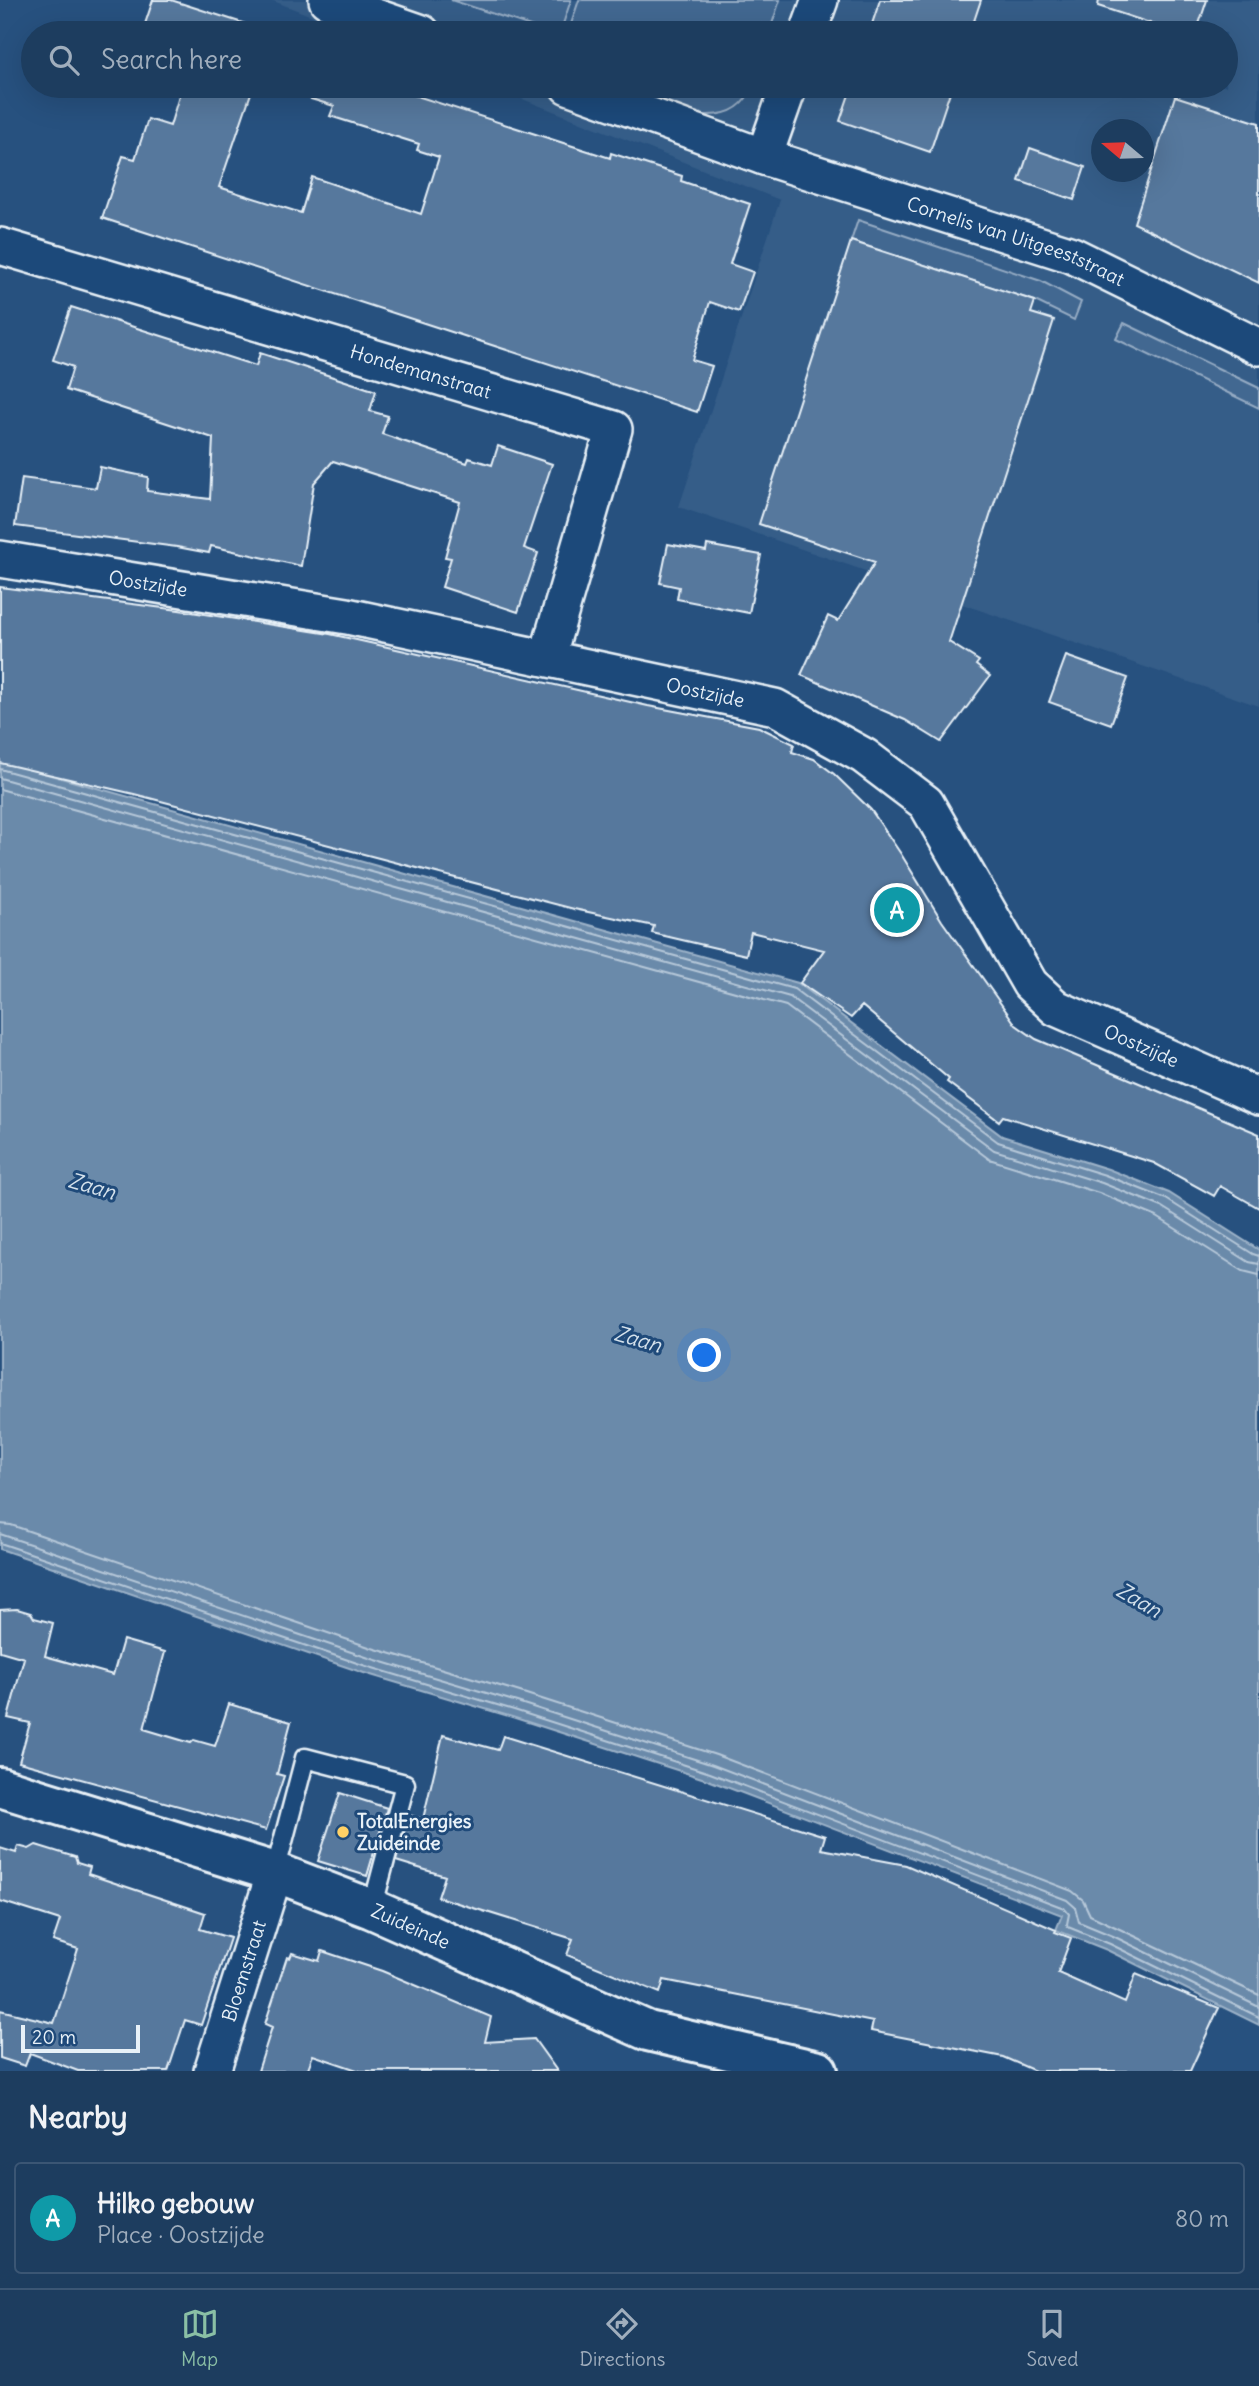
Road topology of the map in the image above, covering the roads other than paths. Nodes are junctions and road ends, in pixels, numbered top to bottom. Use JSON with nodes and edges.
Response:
{"nodes":[{"id":1,"x":820,"y":0,"type":"edge"},
{"id":2,"x":335,"y":1,"type":"edge"},
{"id":3,"x":389,"y":21,"type":"edge"},
{"id":4,"x":812,"y":21,"type":"edge"},
{"id":5,"x":601,"y":98,"type":"edge"},
{"id":6,"x":785,"y":98,"type":"edge"},
{"id":7,"x":764,"y":157,"type":"junction"},
{"id":8,"x":0,"y":246,"type":"edge"},
{"id":9,"x":1259,"y":347,"type":"edge"},
{"id":10,"x":0,"y":559,"type":"edge"},
{"id":11,"x":547,"y":658,"type":"junction"},
{"id":12,"x":1259,"y":1097,"type":"edge"},
{"id":13,"x":0,"y":1787,"type":"edge"},
{"id":14,"x":275,"y":1872,"type":"junction"},
{"id":15,"x":372,"y":1909,"type":"junction"},
{"id":16,"x":212,"y":2071,"type":"edge"},
{"id":17,"x":818,"y":2071,"type":"edge"}],
"edges":[{"from":1,"to":4,"type":"street"},
{"from":2,"to":3,"type":"street"},
{"from":5,"to":7,"type":"street","name":"Cornelis van Uitgeeststraat"},
{"from":6,"to":7,"type":"street"},
{"from":7,"to":9,"type":"street","name":"Cornelis van Uitgeeststraat"},
{"from":8,"to":11,"type":"street","name":"Hondemanstraat"},
{"from":10,"to":11,"type":"street","name":"Oostzijde"},
{"from":11,"to":12,"type":"street","name":"Oostzijde"},
{"from":13,"to":14,"type":"street","name":"Zuideinde"},
{"from":14,"to":15,"type":"street","name":"Zuideinde"},
{"from":14,"to":15,"type":"lane"},
{"from":14,"to":16,"type":"street","name":"Bloemstraat"},
{"from":15,"to":17,"type":"street","name":"Zuideinde"}]}
